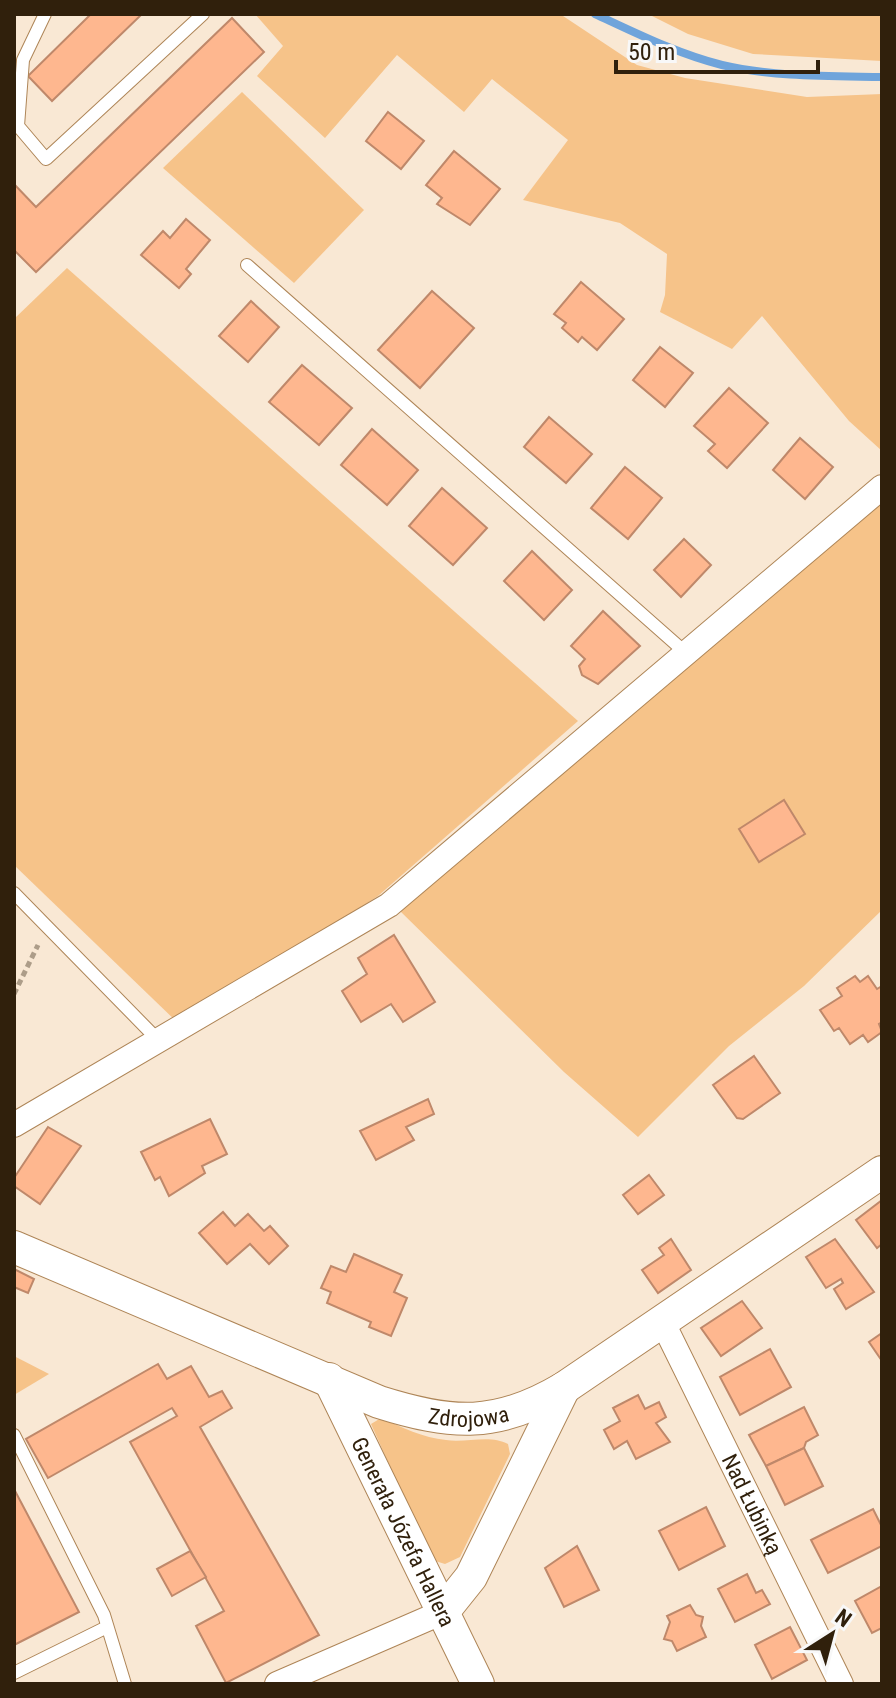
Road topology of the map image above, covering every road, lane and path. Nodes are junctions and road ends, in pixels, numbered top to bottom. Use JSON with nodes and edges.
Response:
{"nodes":[{"id":1,"x":45,"y":14,"type":"edge"},
{"id":2,"x":203,"y":14,"type":"edge"},
{"id":3,"x":247,"y":265,"type":"dead end"},
{"id":4,"x":882,"y":487,"type":"edge"},
{"id":5,"x":686,"y":653,"type":"junction"},
{"id":6,"x":14,"y":893,"type":"edge"},
{"id":7,"x":49,"y":929,"type":"junction"},
{"id":8,"x":14,"y":994,"type":"edge"},
{"id":9,"x":160,"y":1042,"type":"junction"},
{"id":10,"x":14,"y":1125,"type":"edge"},
{"id":11,"x":882,"y":1172,"type":"edge"},
{"id":12,"x":14,"y":1247,"type":"edge"},
{"id":13,"x":663,"y":1323,"type":"junction"},
{"id":14,"x":329,"y":1379,"type":"junction"},
{"id":15,"x":564,"y":1388,"type":"junction"},
{"id":16,"x":14,"y":1435,"type":"edge"},
{"id":17,"x":443,"y":1612,"type":"junction"},
{"id":18,"x":107,"y":1627,"type":"junction"},
{"id":19,"x":14,"y":1673,"type":"edge"},
{"id":20,"x":125,"y":1684,"type":"edge"},
{"id":21,"x":277,"y":1684,"type":"edge"},
{"id":22,"x":478,"y":1684,"type":"edge"},
{"id":23,"x":841,"y":1684,"type":"edge"}],
"edges":[{"from":1,"to":2,"type":"lane"},
{"from":3,"to":5,"type":"lane"},
{"from":4,"to":5,"type":"street"},
{"from":5,"to":9,"type":"street"},
{"from":6,"to":7,"type":"lane"},
{"from":7,"to":8,"type":"path"},
{"from":7,"to":9,"type":"lane"},
{"from":9,"to":10,"type":"street"},
{"from":11,"to":13,"type":"street","name":"Zdrojowa"},
{"from":12,"to":14,"type":"street","name":"Zdrojowa"},
{"from":13,"to":15,"type":"street","name":"Zdrojowa"},
{"from":13,"to":23,"type":"street","name":"Nad Łubinką"},
{"from":14,"to":15,"type":"street","name":"Zdrojowa"},
{"from":14,"to":17,"type":"street","name":"Generała Józefa Hallera"},
{"from":15,"to":17,"type":"street"},
{"from":16,"to":18,"type":"lane"},
{"from":17,"to":21,"type":"street"},
{"from":17,"to":22,"type":"street","name":"Generała Józefa Hallera"},
{"from":18,"to":19,"type":"lane"},
{"from":18,"to":20,"type":"lane"}]}
